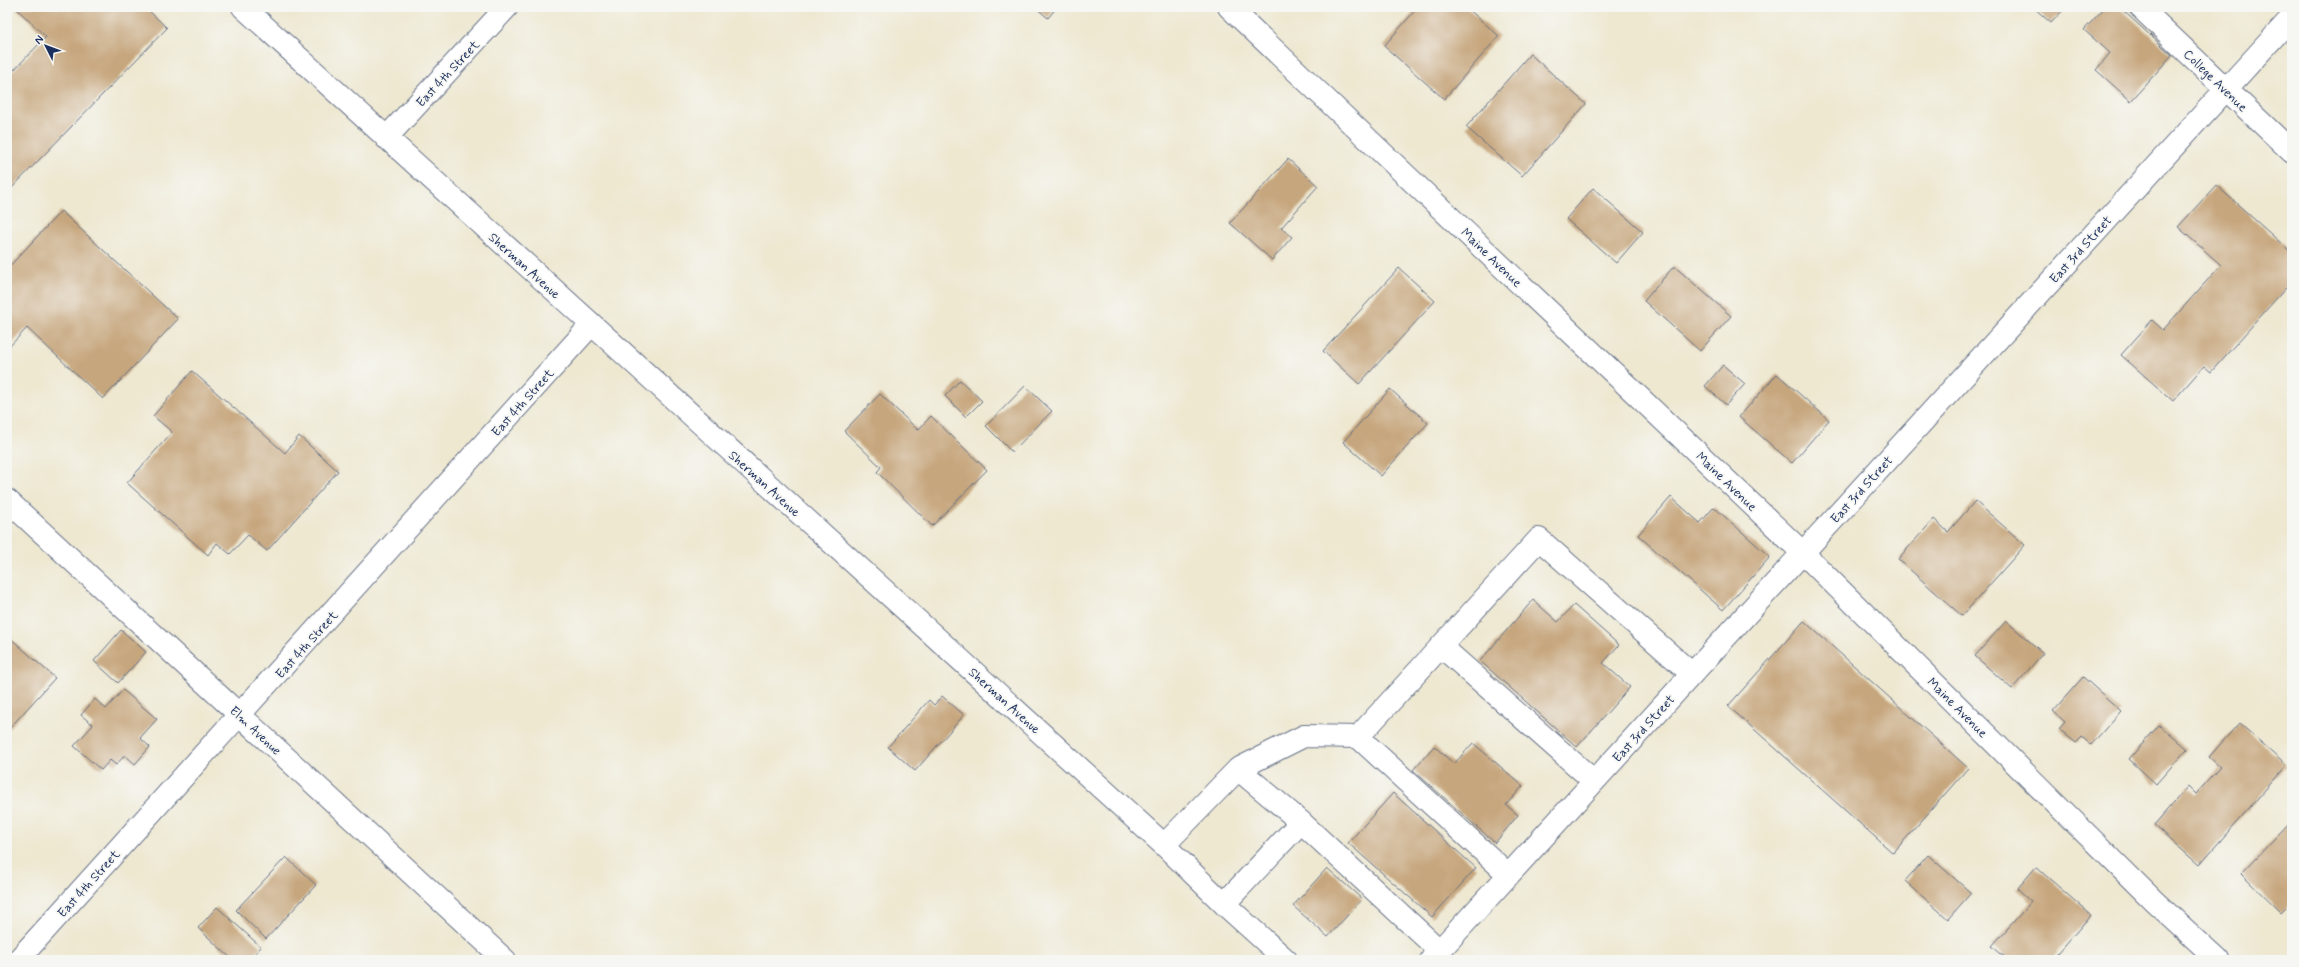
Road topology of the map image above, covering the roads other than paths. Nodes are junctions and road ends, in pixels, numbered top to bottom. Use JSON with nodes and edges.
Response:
{"nodes":[{"id":1,"x":243,"y":7,"type":"edge"},
{"id":2,"x":507,"y":7,"type":"edge"},
{"id":3,"x":1229,"y":7,"type":"edge"},
{"id":4,"x":2140,"y":7,"type":"edge"},
{"id":5,"x":2292,"y":17,"type":"edge"},
{"id":6,"x":2226,"y":90,"type":"junction"},
{"id":7,"x":386,"y":138,"type":"junction"},
{"id":8,"x":2292,"y":152,"type":"edge"},
{"id":9,"x":591,"y":325,"type":"junction"},
{"id":10,"x":7,"y":500,"type":"edge"},
{"id":11,"x":1803,"y":553,"type":"junction"},
{"id":12,"x":1442,"y":647,"type":"junction"},
{"id":13,"x":1692,"y":674,"type":"junction"},
{"id":14,"x":240,"y":716,"type":"junction"},
{"id":15,"x":1358,"y":737,"type":"junction"},
{"id":16,"x":1238,"y":769,"type":"junction"},
{"id":17,"x":1594,"y":781,"type":"junction"},
{"id":18,"x":1301,"y":822,"type":"junction"},
{"id":19,"x":1164,"y":845,"type":"junction"},
{"id":20,"x":1509,"y":875,"type":"junction"},
{"id":21,"x":1224,"y":904,"type":"junction"},
{"id":22,"x":1436,"y":955,"type":"edge"},
{"id":23,"x":18,"y":960,"type":"edge"},
{"id":24,"x":505,"y":960,"type":"edge"},
{"id":25,"x":1286,"y":960,"type":"edge"},
{"id":26,"x":2218,"y":960,"type":"edge"}],
"edges":[{"from":1,"to":7,"type":"street","name":"Sherman Avenue"},
{"from":2,"to":7,"type":"street","name":"East 4th Street"},
{"from":3,"to":11,"type":"street","name":"Maine Avenue"},
{"from":4,"to":6,"type":"street","name":"College Avenue"},
{"from":5,"to":6,"type":"street","name":"East 3rd Street"},
{"from":6,"to":8,"type":"street","name":"College Avenue"},
{"from":6,"to":11,"type":"street","name":"East 3rd Street"},
{"from":7,"to":9,"type":"street","name":"Sherman Avenue"},
{"from":9,"to":14,"type":"street","name":"East 4th Street"},
{"from":9,"to":19,"type":"street","name":"Sherman Avenue"},
{"from":10,"to":14,"type":"street","name":"Elm Avenue"},
{"from":11,"to":13,"type":"street","name":"East 3rd Street"},
{"from":11,"to":26,"type":"street","name":"Maine Avenue"},
{"from":12,"to":13,"type":"street"},
{"from":12,"to":15,"type":"street"},
{"from":12,"to":17,"type":"street"},
{"from":13,"to":17,"type":"street","name":"East 3rd Street"},
{"from":14,"to":23,"type":"street","name":"East 4th Street"},
{"from":14,"to":24,"type":"street","name":"Elm Avenue"},
{"from":15,"to":16,"type":"street"},
{"from":15,"to":20,"type":"street"},
{"from":16,"to":18,"type":"street"},
{"from":16,"to":19,"type":"street"},
{"from":17,"to":20,"type":"street","name":"East 3rd Street"},
{"from":18,"to":21,"type":"street"},
{"from":18,"to":22,"type":"street"},
{"from":19,"to":21,"type":"street","name":"Sherman Avenue"},
{"from":20,"to":22,"type":"street","name":"East 3rd Street"},
{"from":21,"to":25,"type":"street","name":"Sherman Avenue"}]}
